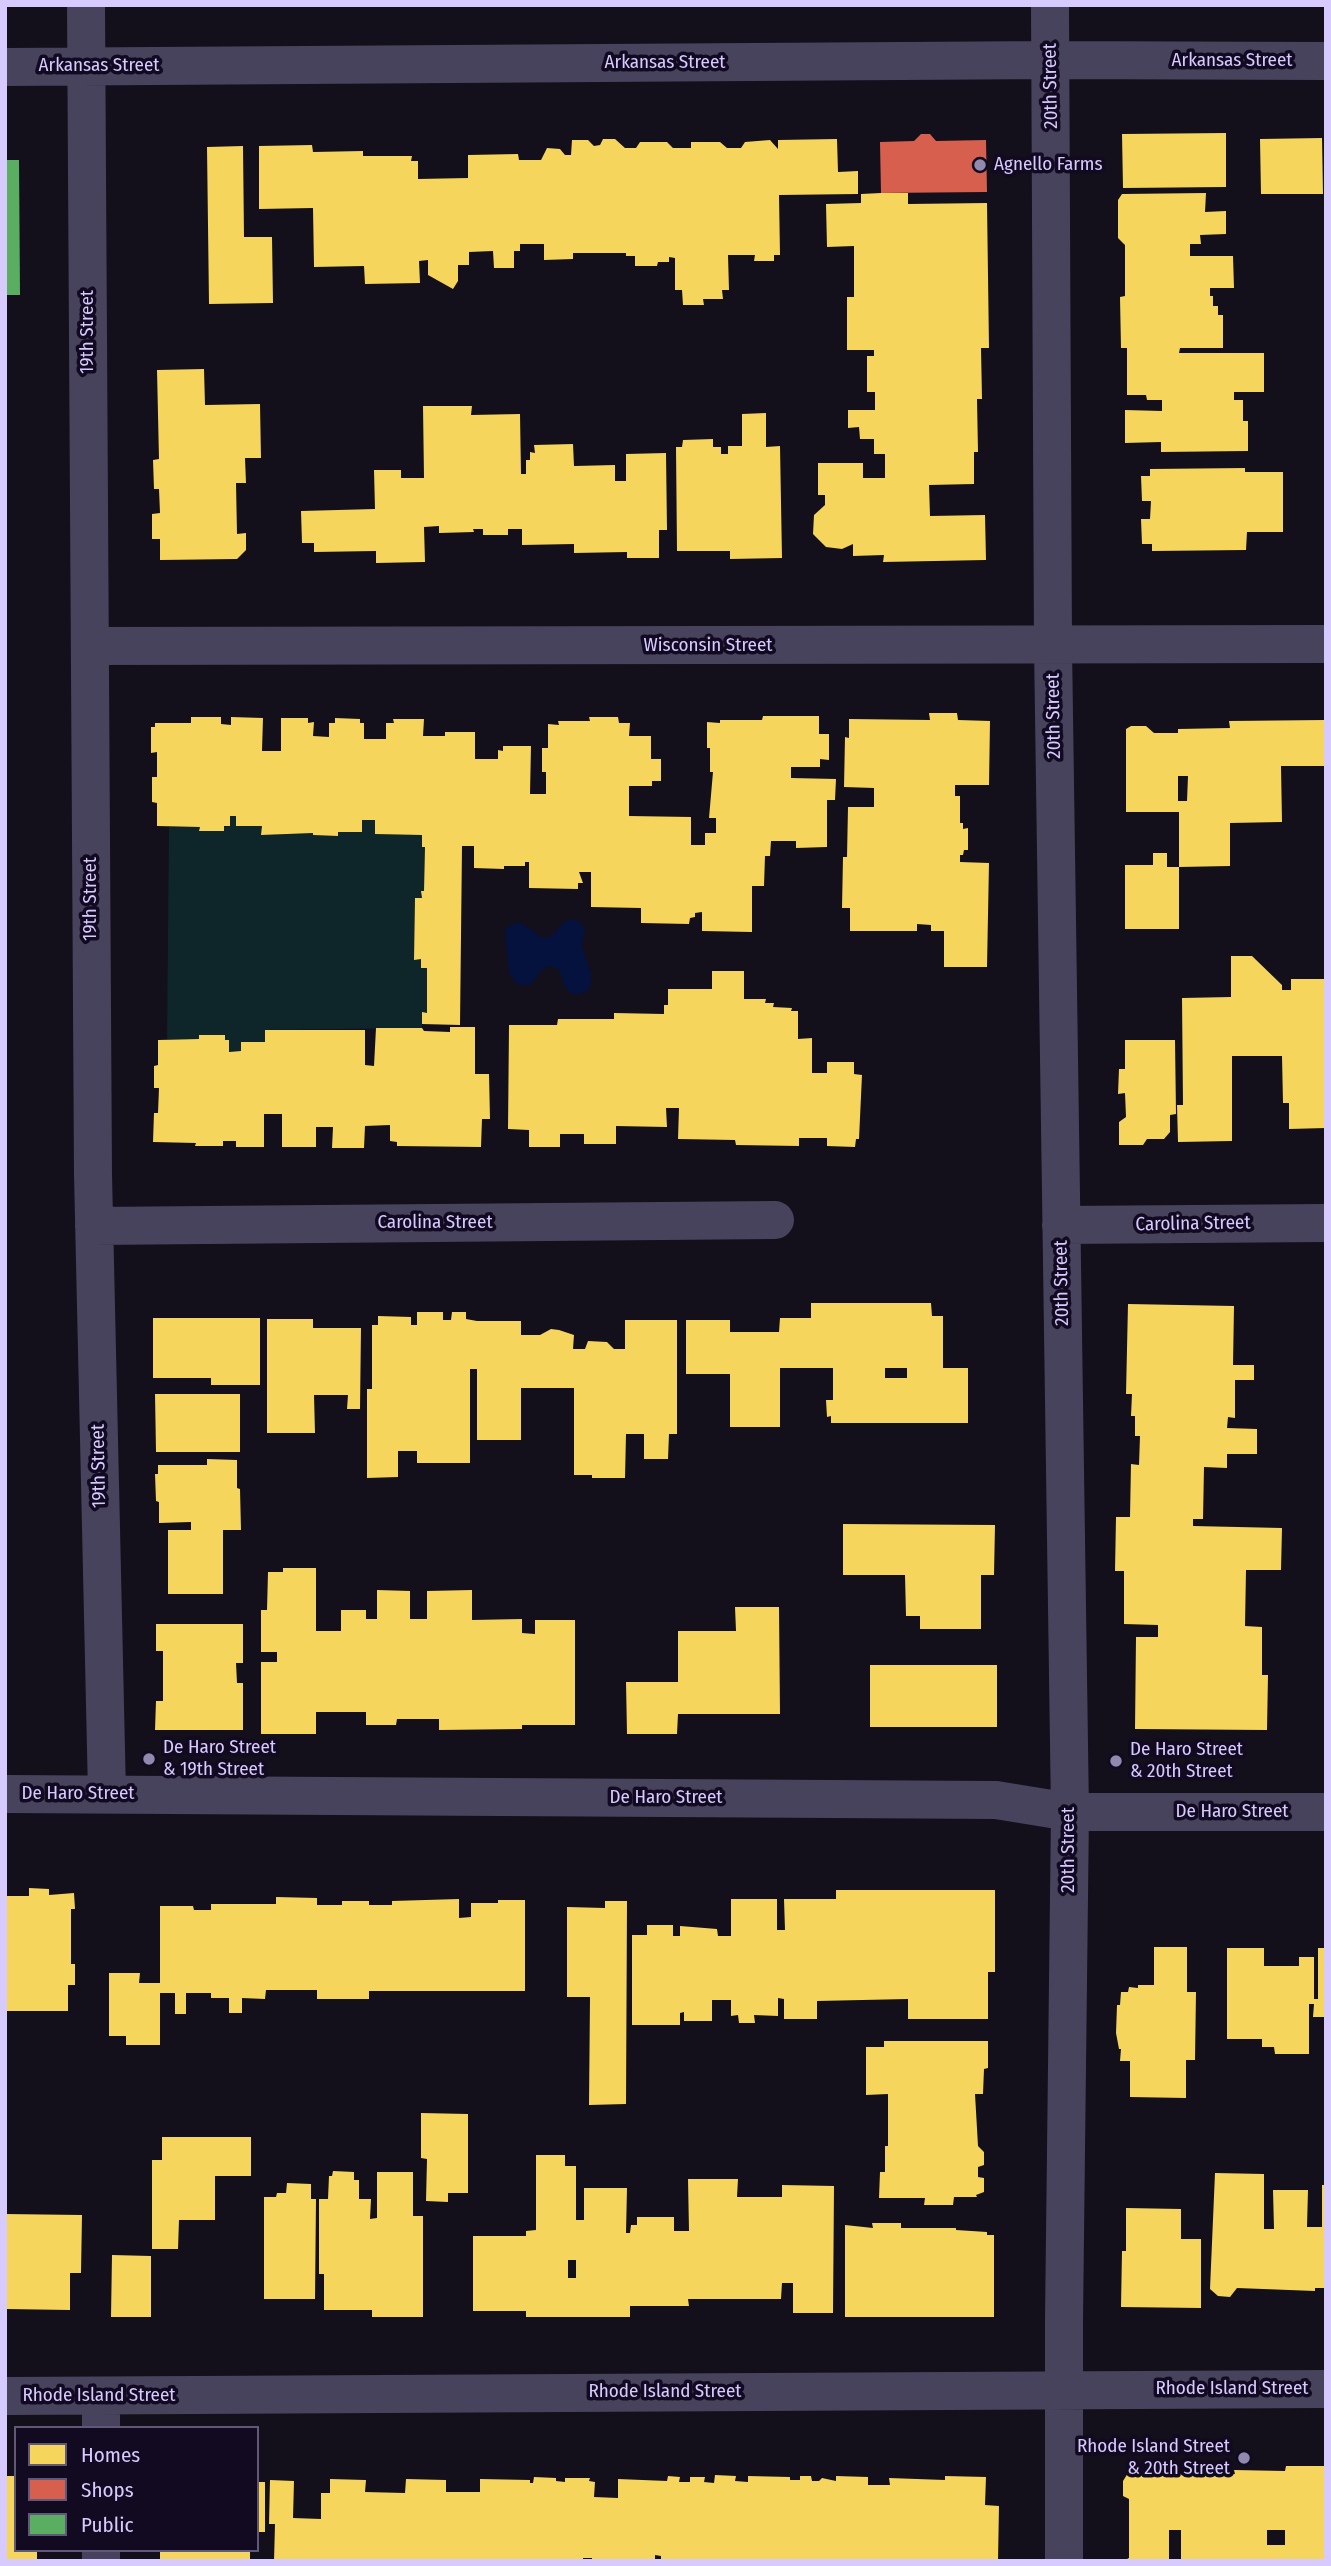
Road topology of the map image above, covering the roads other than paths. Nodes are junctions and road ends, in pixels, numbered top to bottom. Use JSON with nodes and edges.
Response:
{"nodes":[{"id":1,"x":86,"y":5,"type":"edge"},
{"id":2,"x":1050,"y":5,"type":"edge"},
{"id":3,"x":1051,"y":60,"type":"junction"},
{"id":4,"x":1326,"y":61,"type":"edge"},
{"id":5,"x":86,"y":66,"type":"junction"},
{"id":6,"x":5,"y":67,"type":"edge"},
{"id":7,"x":1326,"y":644,"type":"edge"},
{"id":8,"x":90,"y":646,"type":"junction"},
{"id":9,"x":1053,"y":646,"type":"junction"},
{"id":10,"x":775,"y":1220,"type":"dead end"},
{"id":11,"x":1326,"y":1223,"type":"edge"},
{"id":12,"x":1061,"y":1225,"type":"junction"},
{"id":13,"x":94,"y":1226,"type":"junction"},
{"id":14,"x":5,"y":1794,"type":"edge"},
{"id":15,"x":107,"y":1794,"type":"junction"},
{"id":16,"x":1070,"y":1812,"type":"junction"},
{"id":17,"x":1326,"y":1812,"type":"edge"},
{"id":18,"x":1326,"y":2389,"type":"edge"},
{"id":19,"x":1063,"y":2390,"type":"junction"},
{"id":20,"x":5,"y":2396,"type":"edge"},
{"id":21,"x":101,"y":2412,"type":"edge"},
{"id":22,"x":1064,"y":2561,"type":"edge"}],
"edges":[{"from":1,"to":5,"type":"street","name":"19th Street"},
{"from":2,"to":3,"type":"street","name":"20th Street"},
{"from":3,"to":4,"type":"street","name":"Arkansas Street"},
{"from":3,"to":5,"type":"street","name":"Arkansas Street"},
{"from":3,"to":9,"type":"street","name":"20th Street"},
{"from":5,"to":6,"type":"street","name":"Arkansas Street"},
{"from":5,"to":8,"type":"street","name":"19th Street"},
{"from":7,"to":9,"type":"street","name":"Wisconsin Street"},
{"from":8,"to":9,"type":"street","name":"Wisconsin Street"},
{"from":8,"to":13,"type":"street","name":"19th Street"},
{"from":9,"to":12,"type":"street","name":"20th Street"},
{"from":10,"to":13,"type":"street","name":"Carolina Street"},
{"from":11,"to":12,"type":"street","name":"Carolina Street"},
{"from":12,"to":16,"type":"street","name":"20th Street"},
{"from":13,"to":15,"type":"street","name":"19th Street"},
{"from":14,"to":15,"type":"street","name":"De Haro Street"},
{"from":15,"to":16,"type":"street","name":"De Haro Street"},
{"from":16,"to":17,"type":"street","name":"De Haro Street"},
{"from":16,"to":19,"type":"street","name":"20th Street"},
{"from":18,"to":19,"type":"street","name":"Rhode Island Street"},
{"from":19,"to":21,"type":"street","name":"Rhode Island Street"},
{"from":19,"to":22,"type":"street","name":"20th Street"},
{"from":20,"to":21,"type":"street","name":"Rhode Island Street"}]}
